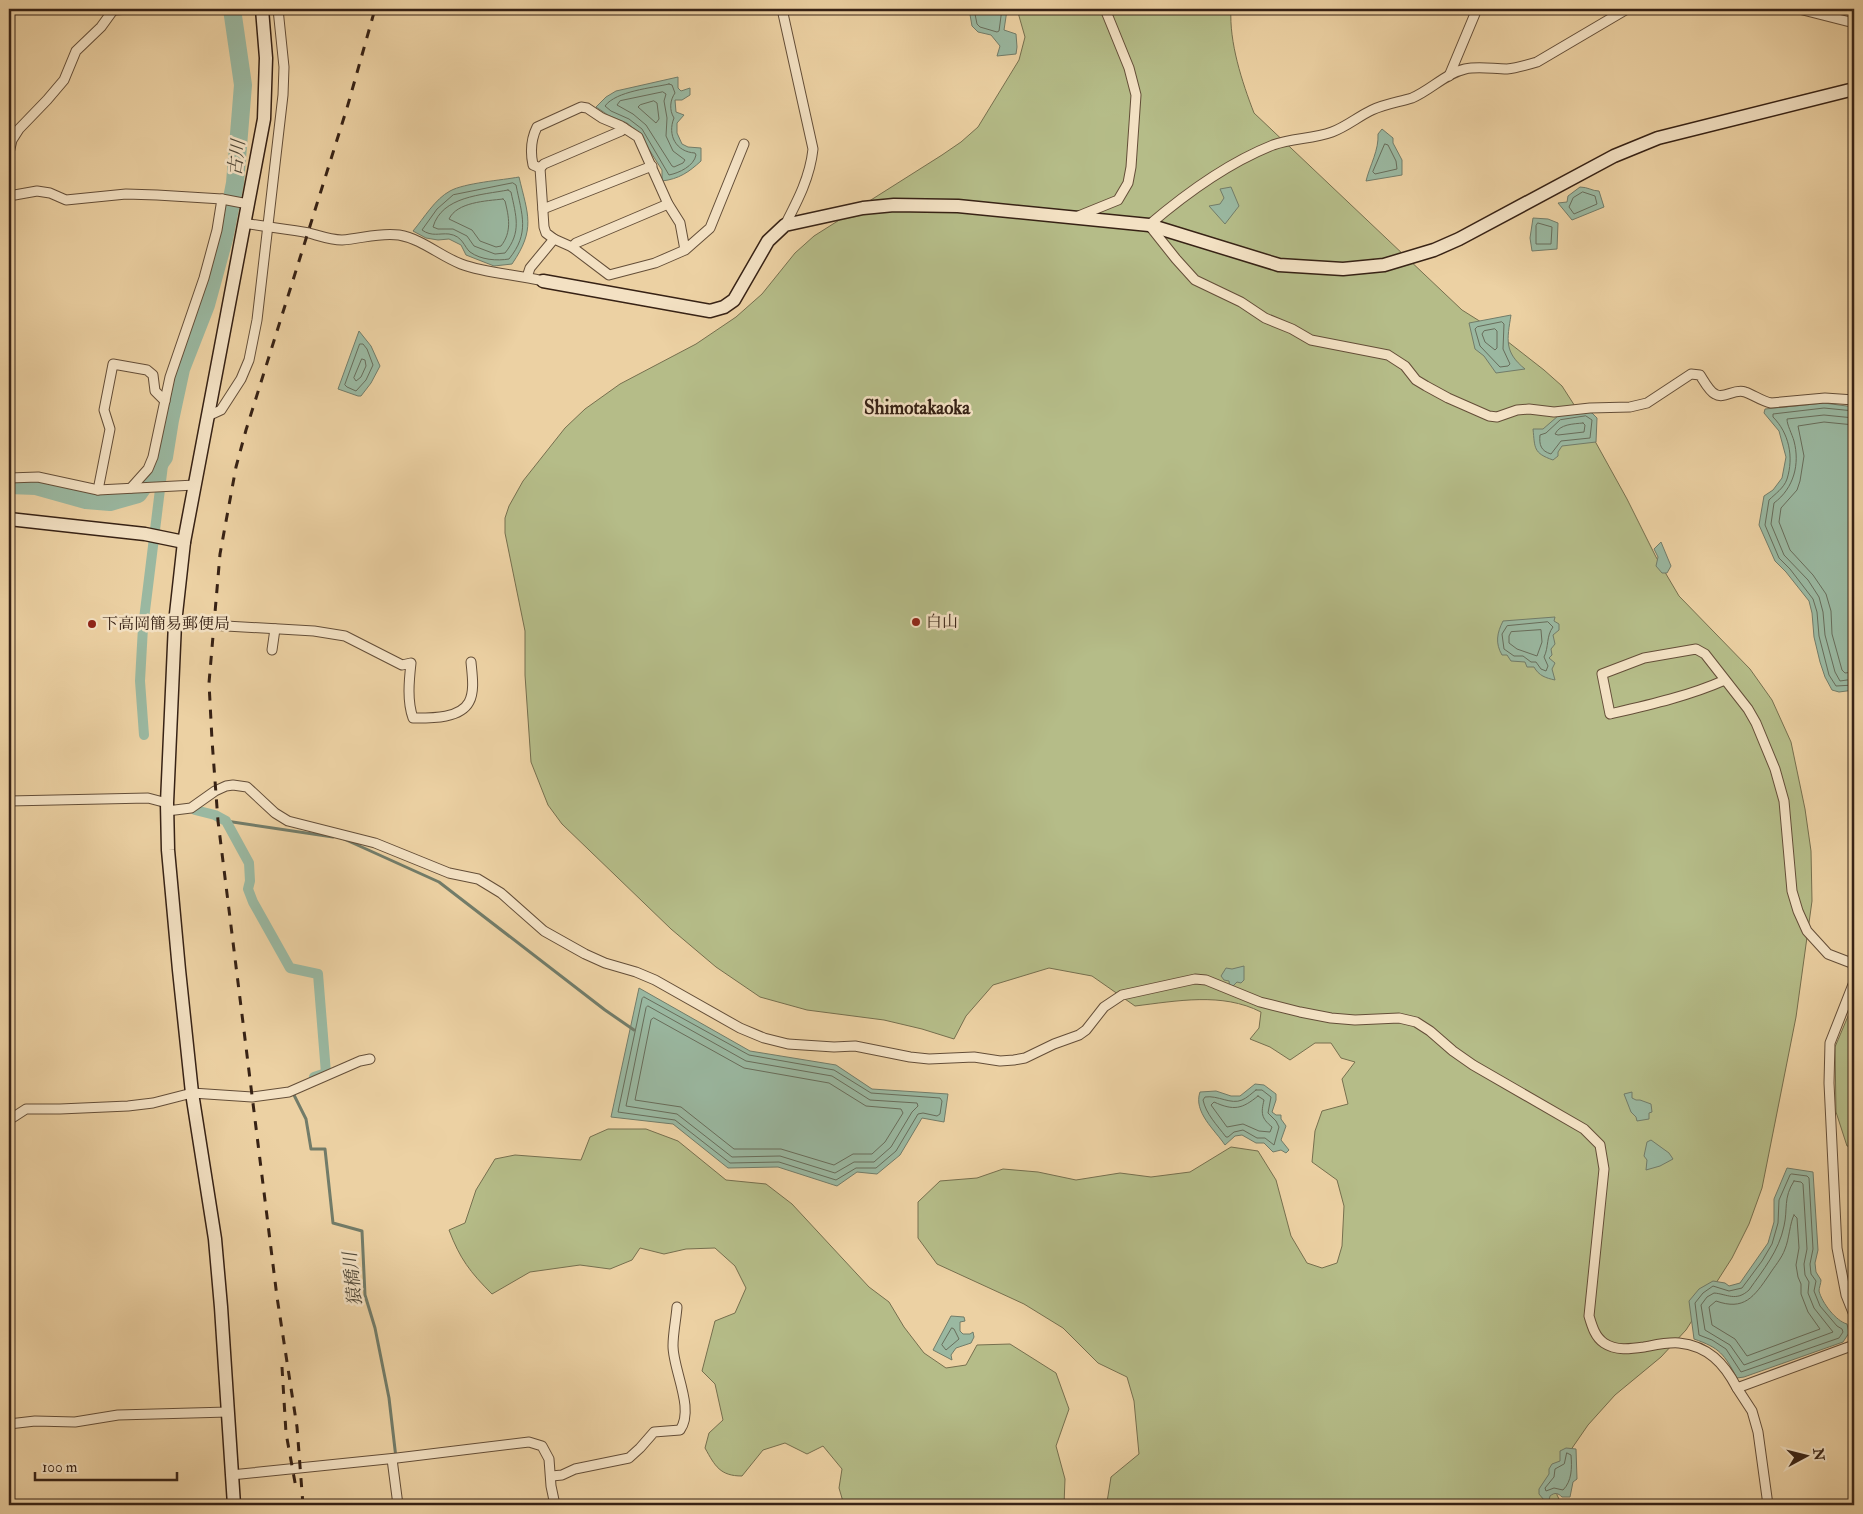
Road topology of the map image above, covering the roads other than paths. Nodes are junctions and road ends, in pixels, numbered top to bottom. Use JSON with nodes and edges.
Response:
{"nodes":[{"id":1,"x":132,"y":9,"type":"edge"},
{"id":2,"x":262,"y":9,"type":"edge"},
{"id":3,"x":278,"y":9,"type":"edge"},
{"id":4,"x":782,"y":9,"type":"edge"},
{"id":5,"x":1105,"y":9,"type":"edge"},
{"id":6,"x":1477,"y":9,"type":"edge"},
{"id":7,"x":1627,"y":9,"type":"edge"},
{"id":8,"x":1798,"y":9,"type":"edge"},
{"id":9,"x":114,"y":10,"type":"edge"},
{"id":10,"x":1854,"y":23,"type":"edge"},
{"id":11,"x":1449,"y":76,"type":"junction"},
{"id":12,"x":1854,"y":89,"type":"edge"},
{"id":13,"x":624,"y":128,"type":"junction"},
{"id":14,"x":744,"y":144,"type":"dead end"},
{"id":15,"x":9,"y":153,"type":"edge"},
{"id":16,"x":652,"y":166,"type":"junction"},
{"id":17,"x":540,"y":168,"type":"junction"},
{"id":18,"x":9,"y":196,"type":"edge"},
{"id":19,"x":224,"y":200,"type":"junction"},
{"id":20,"x":243,"y":203,"type":"junction"},
{"id":21,"x":668,"y":204,"type":"junction"},
{"id":22,"x":543,"y":209,"type":"junction"},
{"id":23,"x":1074,"y":218,"type":"junction"},
{"id":24,"x":244,"y":223,"type":"junction"},
{"id":25,"x":1149,"y":224,"type":"junction"},
{"id":26,"x":785,"y":225,"type":"junction"},
{"id":27,"x":267,"y":228,"type":"junction"},
{"id":28,"x":554,"y":239,"type":"junction"},
{"id":29,"x":572,"y":247,"type":"junction"},
{"id":30,"x":685,"y":250,"type":"junction"},
{"id":31,"x":527,"y":277,"type":"junction"},
{"id":32,"x":543,"y":281,"type":"joint"},
{"id":33,"x":1854,"y":400,"type":"edge"},
{"id":34,"x":164,"y":401,"type":"junction"},
{"id":35,"x":208,"y":416,"type":"junction"},
{"id":36,"x":9,"y":478,"type":"edge"},
{"id":37,"x":195,"y":486,"type":"junction"},
{"id":38,"x":133,"y":488,"type":"junction"},
{"id":39,"x":98,"y":490,"type":"junction"},
{"id":40,"x":9,"y":519,"type":"edge"},
{"id":41,"x":184,"y":542,"type":"junction"},
{"id":42,"x":175,"y":623,"type":"junction"},
{"id":43,"x":275,"y":629,"type":"junction"},
{"id":44,"x":272,"y":650,"type":"dead end"},
{"id":45,"x":471,"y":662,"type":"dead end"},
{"id":46,"x":1725,"y":680,"type":"junction"},
{"id":47,"x":9,"y":801,"type":"edge"},
{"id":48,"x":167,"y":807,"type":"junction"},
{"id":49,"x":1854,"y":964,"type":"edge"},
{"id":50,"x":1854,"y":982,"type":"edge"},
{"id":51,"x":370,"y":1059,"type":"dead end"},
{"id":52,"x":192,"y":1093,"type":"junction"},
{"id":53,"x":9,"y":1120,"type":"edge"},
{"id":54,"x":677,"y":1307,"type":"dead end"},
{"id":55,"x":1854,"y":1315,"type":"edge"},
{"id":56,"x":1854,"y":1345,"type":"edge"},
{"id":57,"x":1737,"y":1388,"type":"junction"},
{"id":58,"x":228,"y":1412,"type":"junction"},
{"id":59,"x":9,"y":1424,"type":"edge"},
{"id":60,"x":395,"y":1458,"type":"junction"},
{"id":61,"x":231,"y":1474,"type":"junction"},
{"id":62,"x":552,"y":1476,"type":"junction"},
{"id":63,"x":234,"y":1505,"type":"edge"},
{"id":64,"x":398,"y":1505,"type":"edge"},
{"id":65,"x":555,"y":1505,"type":"edge"},
{"id":66,"x":1768,"y":1505,"type":"edge"}],
"edges":[{"from":1,"to":9,"type":"street"},
{"from":2,"to":20,"type":"street"},
{"from":3,"to":27,"type":"street"},
{"from":4,"to":26,"type":"street"},
{"from":5,"to":23,"type":"street"},
{"from":6,"to":11,"type":"street"},
{"from":7,"to":11,"type":"street"},
{"from":8,"to":10,"type":"street"},
{"from":9,"to":15,"type":"street"},
{"from":11,"to":25,"type":"street"},
{"from":12,"to":25,"type":"street"},
{"from":13,"to":16,"type":"street"},
{"from":13,"to":17,"type":"street"},
{"from":13,"to":17,"type":"street"},
{"from":14,"to":30,"type":"street"},
{"from":16,"to":21,"type":"street"},
{"from":16,"to":22,"type":"street"},
{"from":17,"to":22,"type":"street"},
{"from":18,"to":19,"type":"street"},
{"from":19,"to":20,"type":"street"},
{"from":19,"to":34,"type":"street"},
{"from":20,"to":24,"type":"street"},
{"from":21,"to":29,"type":"street"},
{"from":21,"to":30,"type":"street"},
{"from":22,"to":28,"type":"street"},
{"from":23,"to":25,"type":"street"},
{"from":23,"to":26,"type":"street"},
{"from":24,"to":27,"type":"street"},
{"from":24,"to":35,"type":"street"},
{"from":25,"to":33,"type":"street"},
{"from":26,"to":32,"type":"street"},
{"from":27,"to":31,"type":"street"},
{"from":27,"to":35,"type":"street"},
{"from":28,"to":29,"type":"street"},
{"from":28,"to":31,"type":"street"},
{"from":29,"to":30,"type":"street"},
{"from":31,"to":32,"type":"street"},
{"from":34,"to":38,"type":"street"},
{"from":34,"to":39,"type":"street"},
{"from":35,"to":37,"type":"street"},
{"from":36,"to":39,"type":"street"},
{"from":37,"to":38,"type":"street"},
{"from":37,"to":41,"type":"street"},
{"from":38,"to":39,"type":"street"},
{"from":40,"to":41,"type":"street"},
{"from":41,"to":42,"type":"street"},
{"from":42,"to":43,"type":"street"},
{"from":42,"to":48,"type":"street"},
{"from":43,"to":44,"type":"street"},
{"from":43,"to":45,"type":"street"},
{"from":46,"to":46,"type":"street"},
{"from":46,"to":49,"type":"street"},
{"from":47,"to":48,"type":"street"},
{"from":48,"to":52,"type":"street"},
{"from":48,"to":57,"type":"street"},
{"from":50,"to":55,"type":"street"},
{"from":51,"to":52,"type":"street"},
{"from":52,"to":53,"type":"street"},
{"from":52,"to":58,"type":"street"},
{"from":54,"to":62,"type":"street"},
{"from":56,"to":57,"type":"street"},
{"from":57,"to":66,"type":"street"},
{"from":58,"to":59,"type":"street"},
{"from":58,"to":61,"type":"street"},
{"from":60,"to":61,"type":"street"},
{"from":60,"to":62,"type":"street"},
{"from":60,"to":64,"type":"street"},
{"from":61,"to":63,"type":"street"},
{"from":62,"to":65,"type":"street"}]}
